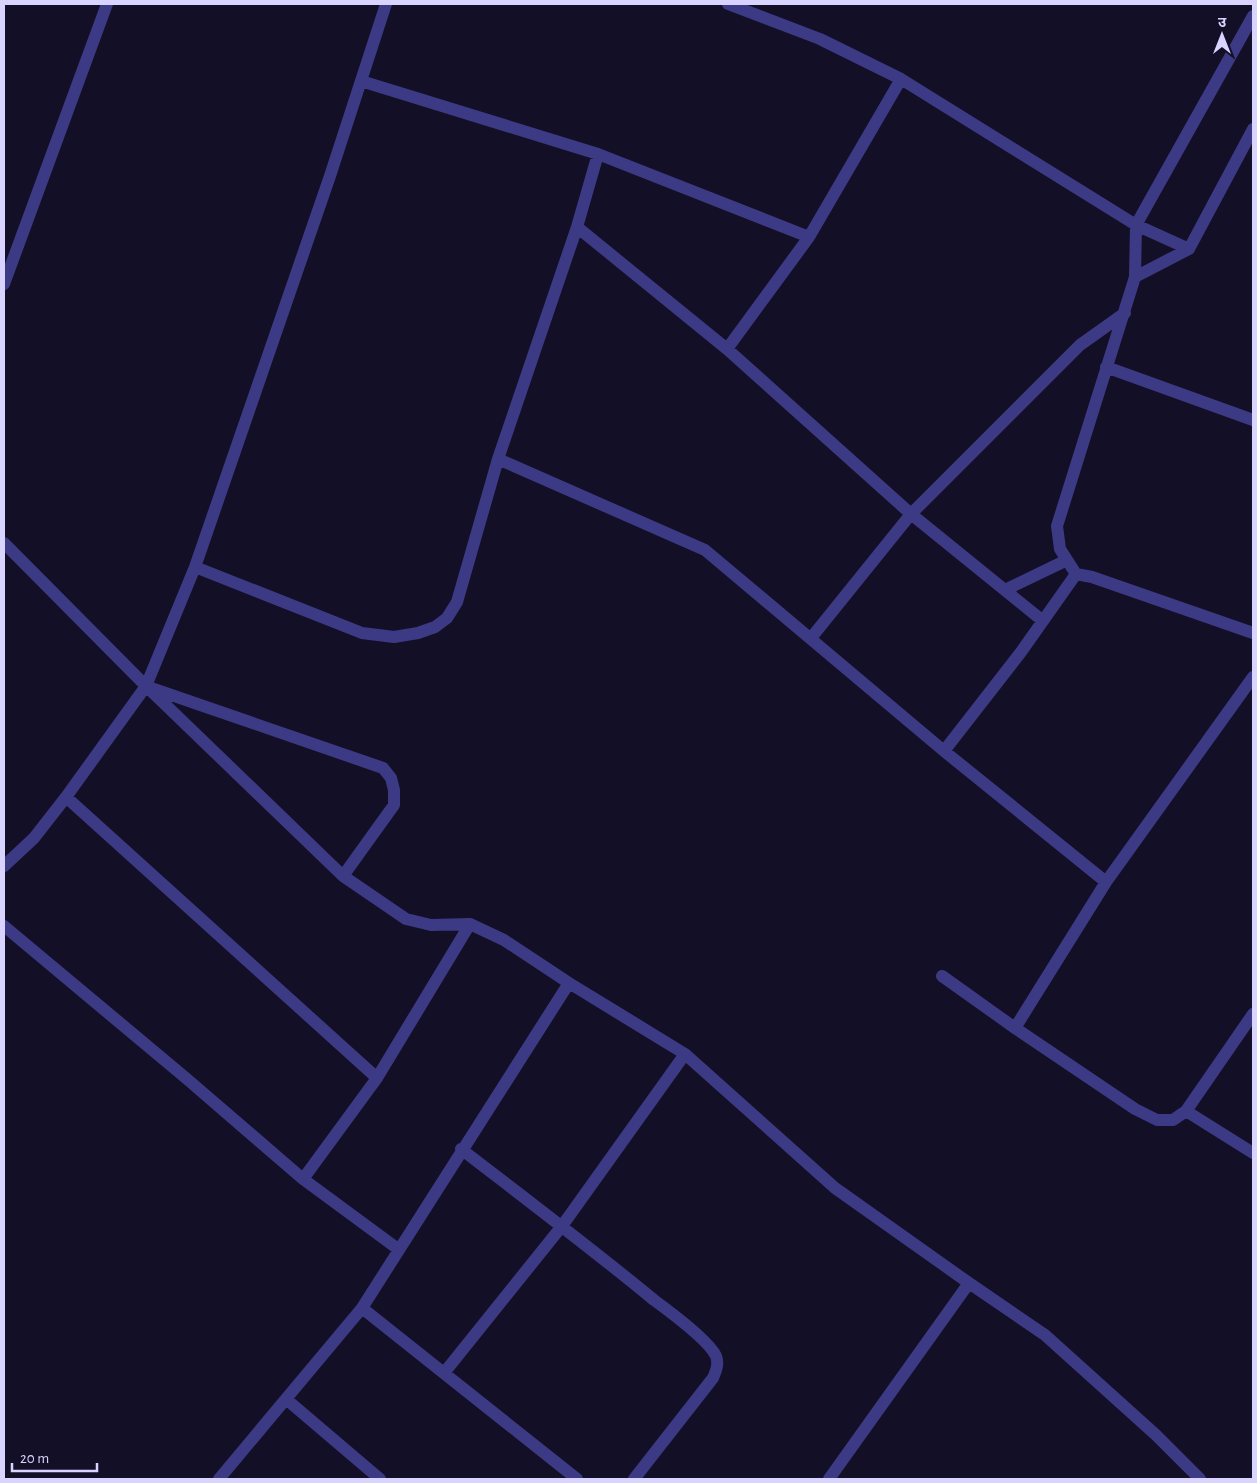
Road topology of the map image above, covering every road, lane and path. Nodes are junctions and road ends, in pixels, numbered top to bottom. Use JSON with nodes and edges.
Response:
{"nodes":[{"id":1,"x":107,"y":4,"type":"edge"},
{"id":2,"x":386,"y":4,"type":"edge"},
{"id":3,"x":728,"y":4,"type":"edge"},
{"id":4,"x":1253,"y":16,"type":"edge"},
{"id":5,"x":901,"y":79,"type":"junction"},
{"id":6,"x":361,"y":80,"type":"junction"},
{"id":7,"x":1253,"y":129,"type":"edge"},
{"id":8,"x":598,"y":154,"type":"junction"},
{"id":9,"x":1136,"y":225,"type":"junction"},
{"id":10,"x":578,"y":227,"type":"junction"},
{"id":11,"x":809,"y":237,"type":"junction"},
{"id":12,"x":1189,"y":249,"type":"junction"},
{"id":13,"x":1135,"y":277,"type":"junction"},
{"id":14,"x":4,"y":284,"type":"edge"},
{"id":15,"x":1124,"y":313,"type":"junction"},
{"id":16,"x":727,"y":349,"type":"junction"},
{"id":17,"x":1106,"y":367,"type":"junction"},
{"id":18,"x":1253,"y":420,"type":"edge"},
{"id":19,"x":498,"y":459,"type":"junction"},
{"id":20,"x":911,"y":514,"type":"junction"},
{"id":21,"x":4,"y":543,"type":"edge"},
{"id":22,"x":1067,"y":560,"type":"junction"},
{"id":23,"x":194,"y":567,"type":"junction"},
{"id":24,"x":1076,"y":574,"type":"junction"},
{"id":25,"x":1005,"y":590,"type":"junction"},
{"id":26,"x":1043,"y":621,"type":"junction"},
{"id":27,"x":1253,"y":633,"type":"edge"},
{"id":28,"x":811,"y":638,"type":"junction"},
{"id":29,"x":1253,"y":676,"type":"edge"},
{"id":30,"x":146,"y":686,"type":"junction"},
{"id":31,"x":944,"y":751,"type":"junction"},
{"id":32,"x":66,"y":797,"type":"junction"},
{"id":33,"x":4,"y":866,"type":"edge"},
{"id":34,"x":343,"y":876,"type":"junction"},
{"id":35,"x":1106,"y":882,"type":"junction"},
{"id":36,"x":470,"y":924,"type":"junction"},
{"id":37,"x":4,"y":926,"type":"edge"},
{"id":38,"x":942,"y":976,"type":"dead end"},
{"id":39,"x":569,"y":982,"type":"junction"},
{"id":40,"x":1253,"y":1014,"type":"edge"},
{"id":41,"x":1015,"y":1028,"type":"junction"},
{"id":42,"x":685,"y":1054,"type":"junction"},
{"id":43,"x":377,"y":1078,"type":"junction"},
{"id":44,"x":1186,"y":1111,"type":"junction"},
{"id":45,"x":461,"y":1150,"type":"junction"},
{"id":46,"x":1253,"y":1154,"type":"edge"},
{"id":47,"x":303,"y":1179,"type":"junction"},
{"id":48,"x":562,"y":1226,"type":"junction"},
{"id":49,"x":398,"y":1249,"type":"junction"},
{"id":50,"x":969,"y":1283,"type":"junction"},
{"id":51,"x":362,"y":1308,"type":"junction"},
{"id":52,"x":444,"y":1374,"type":"junction"},
{"id":53,"x":286,"y":1399,"type":"junction"},
{"id":54,"x":219,"y":1479,"type":"edge"},
{"id":55,"x":380,"y":1479,"type":"edge"},
{"id":56,"x":577,"y":1479,"type":"edge"},
{"id":57,"x":634,"y":1479,"type":"edge"},
{"id":58,"x":829,"y":1479,"type":"edge"},
{"id":59,"x":1200,"y":1479,"type":"edge"}],
"edges":[{"from":1,"to":14,"type":"street"},
{"from":2,"to":6,"type":"street"},
{"from":3,"to":5,"type":"street"},
{"from":4,"to":9,"type":"street"},
{"from":5,"to":9,"type":"street"},
{"from":5,"to":11,"type":"street"},
{"from":6,"to":8,"type":"street"},
{"from":6,"to":23,"type":"street"},
{"from":7,"to":12,"type":"street"},
{"from":8,"to":10,"type":"street"},
{"from":8,"to":11,"type":"street"},
{"from":9,"to":12,"type":"street"},
{"from":9,"to":13,"type":"street"},
{"from":10,"to":16,"type":"street"},
{"from":10,"to":19,"type":"street"},
{"from":11,"to":16,"type":"street"},
{"from":12,"to":13,"type":"street"},
{"from":13,"to":15,"type":"street"},
{"from":15,"to":17,"type":"street"},
{"from":15,"to":20,"type":"street"},
{"from":16,"to":20,"type":"street"},
{"from":17,"to":18,"type":"street"},
{"from":17,"to":22,"type":"street"},
{"from":19,"to":23,"type":"street"},
{"from":19,"to":28,"type":"street"},
{"from":20,"to":25,"type":"street"},
{"from":20,"to":28,"type":"street"},
{"from":21,"to":30,"type":"street"},
{"from":22,"to":24,"type":"street"},
{"from":22,"to":25,"type":"street"},
{"from":23,"to":30,"type":"street"},
{"from":24,"to":26,"type":"street"},
{"from":24,"to":27,"type":"street"},
{"from":25,"to":26,"type":"street"},
{"from":26,"to":31,"type":"street"},
{"from":28,"to":31,"type":"street"},
{"from":29,"to":35,"type":"street"},
{"from":30,"to":32,"type":"street"},
{"from":30,"to":34,"type":"street"},
{"from":30,"to":34,"type":"street"},
{"from":31,"to":35,"type":"street"},
{"from":32,"to":33,"type":"street"},
{"from":32,"to":43,"type":"street"},
{"from":34,"to":36,"type":"street"},
{"from":35,"to":41,"type":"street"},
{"from":36,"to":39,"type":"street"},
{"from":36,"to":43,"type":"street"},
{"from":37,"to":47,"type":"street"},
{"from":38,"to":41,"type":"street"},
{"from":39,"to":42,"type":"street"},
{"from":39,"to":45,"type":"street"},
{"from":40,"to":44,"type":"street"},
{"from":41,"to":44,"type":"street"},
{"from":42,"to":48,"type":"street"},
{"from":42,"to":50,"type":"street"},
{"from":43,"to":47,"type":"street"},
{"from":44,"to":46,"type":"street"},
{"from":45,"to":48,"type":"street"},
{"from":45,"to":49,"type":"street"},
{"from":47,"to":49,"type":"street"},
{"from":48,"to":52,"type":"street"},
{"from":48,"to":57,"type":"street"},
{"from":49,"to":51,"type":"street"},
{"from":50,"to":58,"type":"street"},
{"from":50,"to":59,"type":"street"},
{"from":51,"to":52,"type":"street"},
{"from":51,"to":53,"type":"street"},
{"from":52,"to":56,"type":"street"},
{"from":53,"to":54,"type":"street"},
{"from":53,"to":55,"type":"street"}]}
